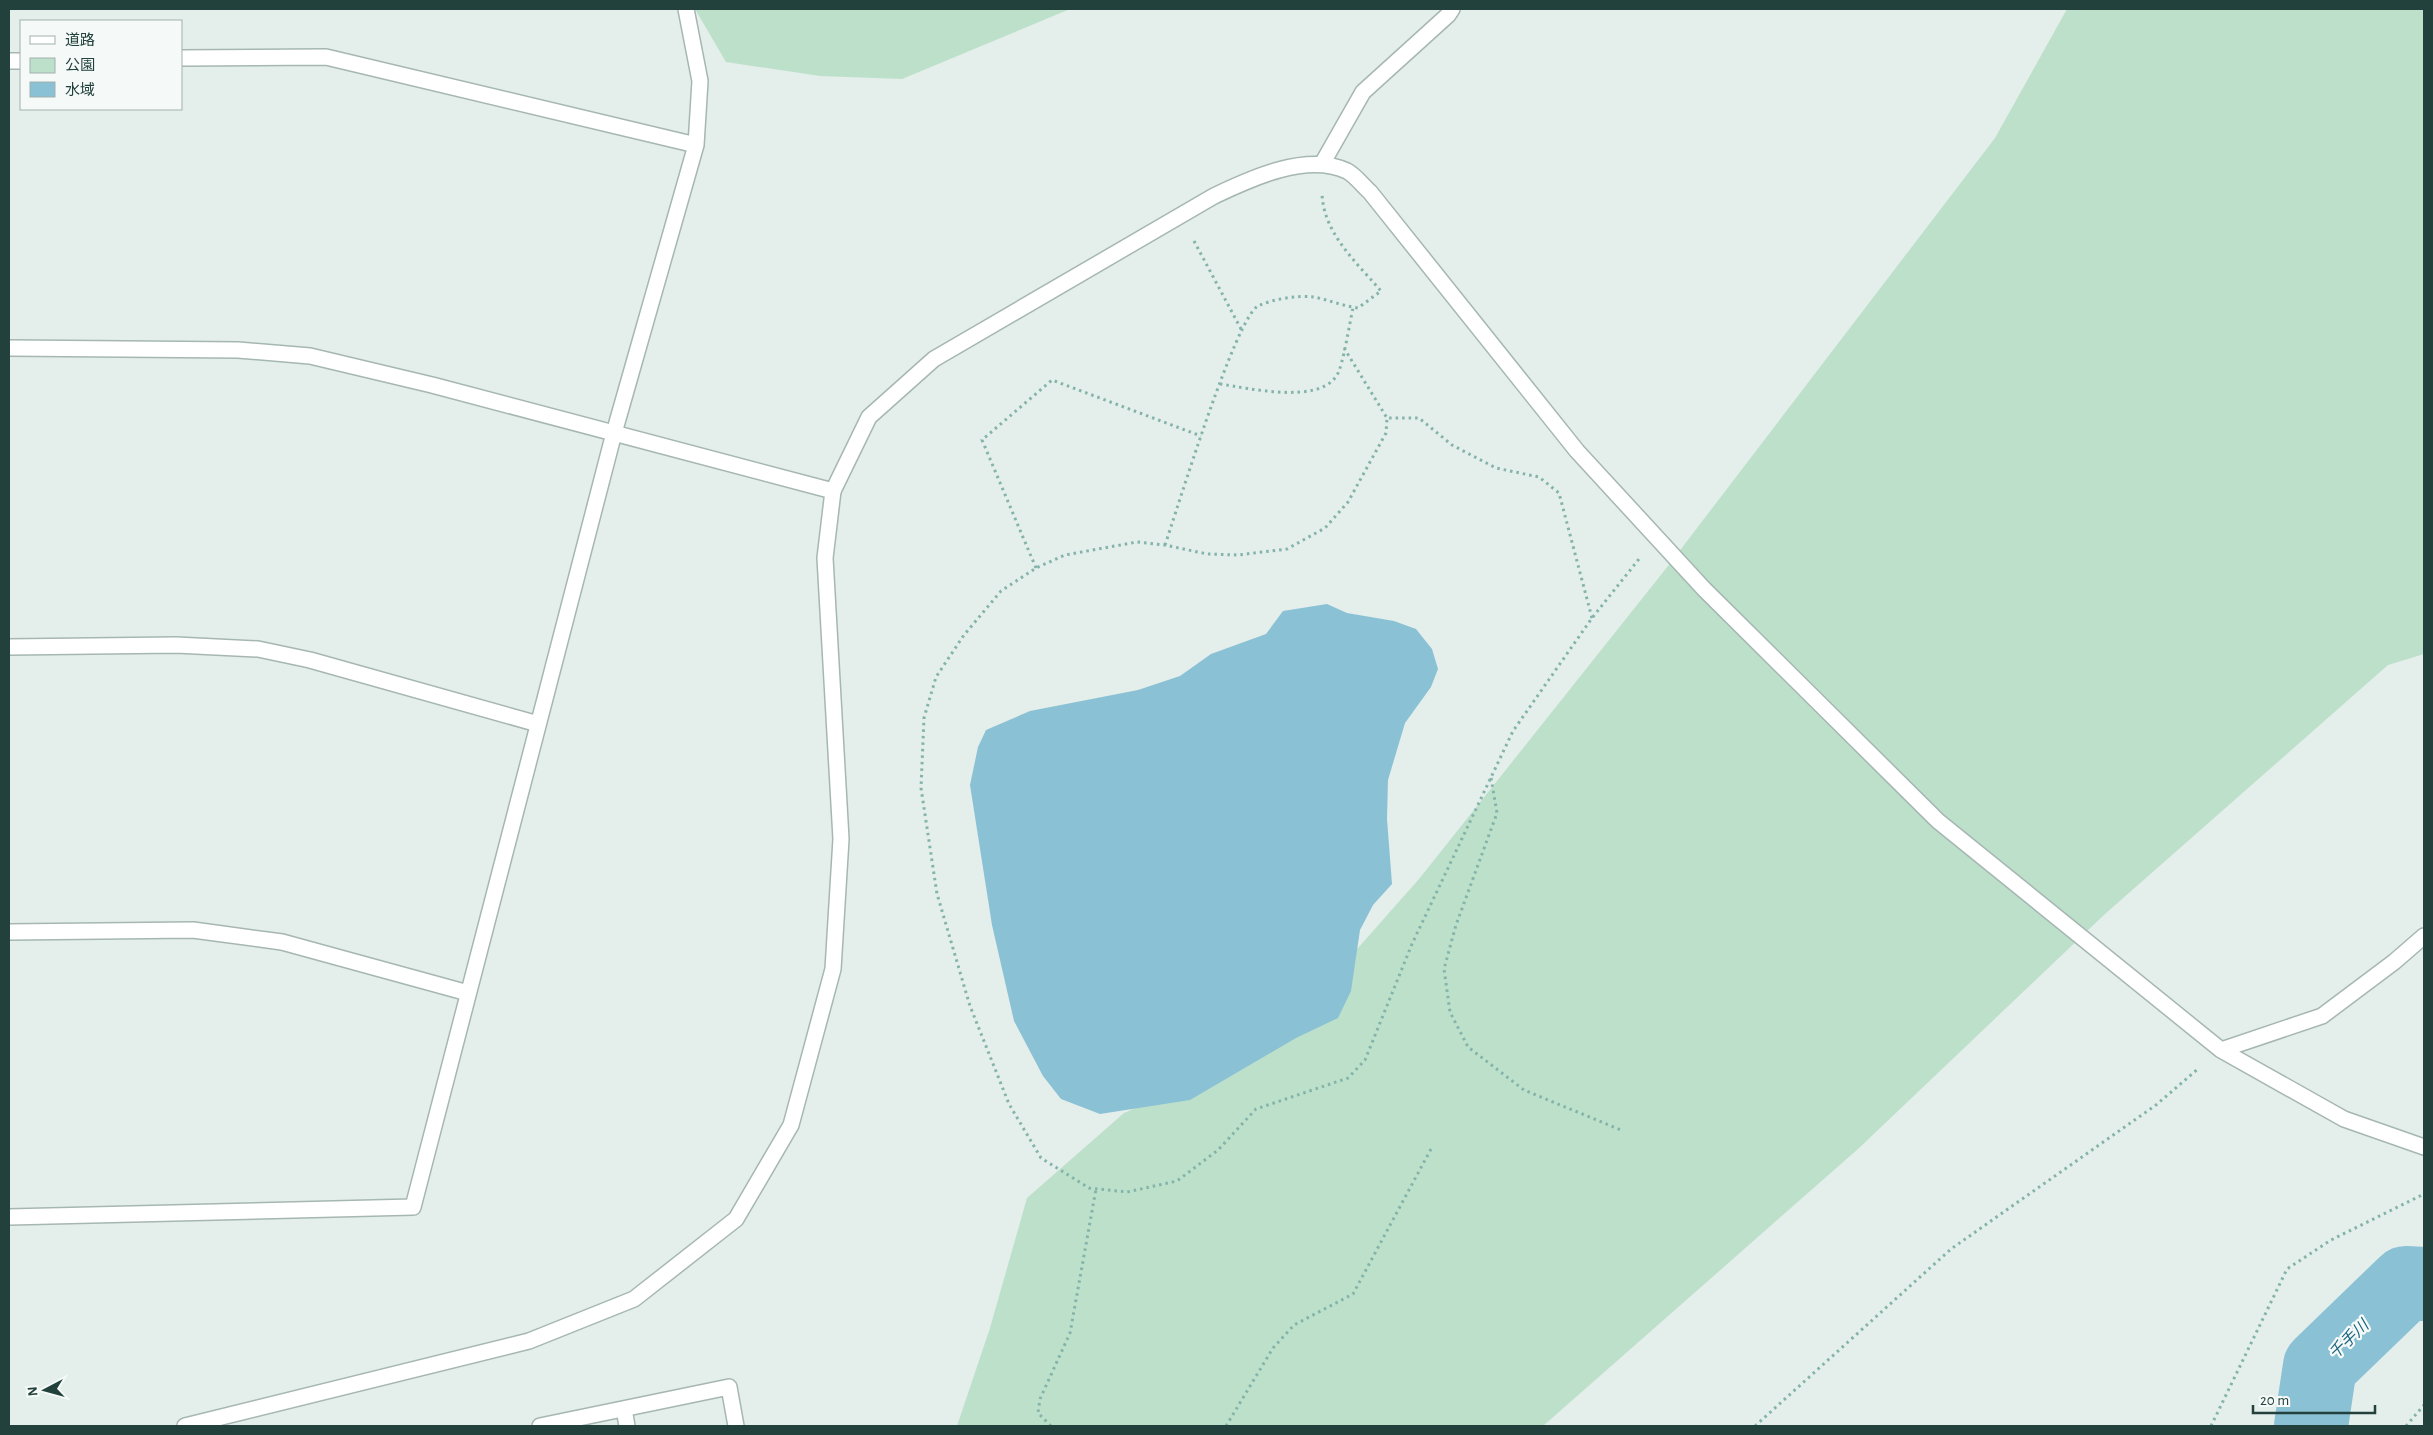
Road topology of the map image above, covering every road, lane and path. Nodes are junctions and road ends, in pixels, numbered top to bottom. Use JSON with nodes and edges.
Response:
{"nodes":[{"id":1,"x":686,"y":9,"type":"edge"},
{"id":2,"x":1452,"y":9,"type":"edge"},
{"id":3,"x":182,"y":58,"type":"edge"},
{"id":4,"x":696,"y":145,"type":"junction"},
{"id":5,"x":1322,"y":164,"type":"junction"},
{"id":6,"x":1180,"y":216,"type":"junction"},
{"id":7,"x":1353,"y":308,"type":"junction"},
{"id":8,"x":1241,"y":329,"type":"junction"},
{"id":9,"x":1344,"y":347,"type":"junction"},
{"id":10,"x":9,"y":348,"type":"edge"},
{"id":11,"x":1220,"y":384,"type":"junction"},
{"id":12,"x":1387,"y":418,"type":"junction"},
{"id":13,"x":614,"y":433,"type":"junction"},
{"id":14,"x":1201,"y":436,"type":"junction"},
{"id":15,"x":833,"y":491,"type":"junction"},
{"id":16,"x":1656,"y":537,"type":"junction"},
{"id":17,"x":1165,"y":545,"type":"junction"},
{"id":18,"x":1036,"y":568,"type":"junction"},
{"id":19,"x":1592,"y":618,"type":"junction"},
{"id":20,"x":9,"y":647,"type":"edge"},
{"id":21,"x":538,"y":724,"type":"junction"},
{"id":22,"x":1491,"y":777,"type":"junction"},
{"id":23,"x":9,"y":932,"type":"edge"},
{"id":24,"x":2424,"y":936,"type":"edge"},
{"id":25,"x":468,"y":993,"type":"junction"},
{"id":26,"x":2220,"y":1050,"type":"junction"},
{"id":27,"x":1622,"y":1130,"type":"dead end"},
{"id":28,"x":2424,"y":1147,"type":"edge"},
{"id":29,"x":1431,"y":1149,"type":"dead end"},
{"id":30,"x":1096,"y":1189,"type":"junction"},
{"id":31,"x":2424,"y":1194,"type":"edge"},
{"id":32,"x":9,"y":1217,"type":"edge"},
{"id":33,"x":2424,"y":1405,"type":"edge"},
{"id":34,"x":624,"y":1409,"type":"junction"},
{"id":35,"x":185,"y":1426,"type":"edge"},
{"id":36,"x":540,"y":1426,"type":"edge"},
{"id":37,"x":627,"y":1426,"type":"edge"},
{"id":38,"x":736,"y":1426,"type":"edge"},
{"id":39,"x":1051,"y":1426,"type":"edge"},
{"id":40,"x":1226,"y":1426,"type":"edge"},
{"id":41,"x":1755,"y":1426,"type":"edge"},
{"id":42,"x":2211,"y":1426,"type":"edge"},
{"id":43,"x":2406,"y":1426,"type":"edge"}],
"edges":[{"from":1,"to":4,"type":"street"},
{"from":2,"to":5,"type":"street"},
{"from":3,"to":4,"type":"street"},
{"from":4,"to":13,"type":"street"},
{"from":5,"to":6,"type":"street"},
{"from":5,"to":7,"type":"path"},
{"from":5,"to":16,"type":"street"},
{"from":6,"to":8,"type":"path"},
{"from":6,"to":15,"type":"street"},
{"from":7,"to":8,"type":"path"},
{"from":7,"to":9,"type":"path"},
{"from":8,"to":11,"type":"path"},
{"from":9,"to":11,"type":"path"},
{"from":9,"to":12,"type":"path"},
{"from":10,"to":13,"type":"street"},
{"from":11,"to":14,"type":"path"},
{"from":12,"to":17,"type":"path"},
{"from":12,"to":19,"type":"path"},
{"from":13,"to":15,"type":"street"},
{"from":13,"to":21,"type":"street"},
{"from":14,"to":17,"type":"path"},
{"from":14,"to":18,"type":"path"},
{"from":15,"to":35,"type":"street"},
{"from":16,"to":19,"type":"path"},
{"from":16,"to":26,"type":"street"},
{"from":17,"to":18,"type":"path"},
{"from":18,"to":30,"type":"path"},
{"from":19,"to":22,"type":"path"},
{"from":20,"to":21,"type":"street"},
{"from":21,"to":25,"type":"street"},
{"from":22,"to":27,"type":"path"},
{"from":22,"to":30,"type":"path"},
{"from":23,"to":25,"type":"street"},
{"from":24,"to":26,"type":"street"},
{"from":25,"to":32,"type":"street"},
{"from":26,"to":28,"type":"street"},
{"from":26,"to":41,"type":"path"},
{"from":29,"to":40,"type":"path"},
{"from":30,"to":39,"type":"path"},
{"from":31,"to":42,"type":"path"},
{"from":33,"to":43,"type":"path"},
{"from":34,"to":36,"type":"street"},
{"from":34,"to":37,"type":"street"},
{"from":34,"to":38,"type":"street"}]}
